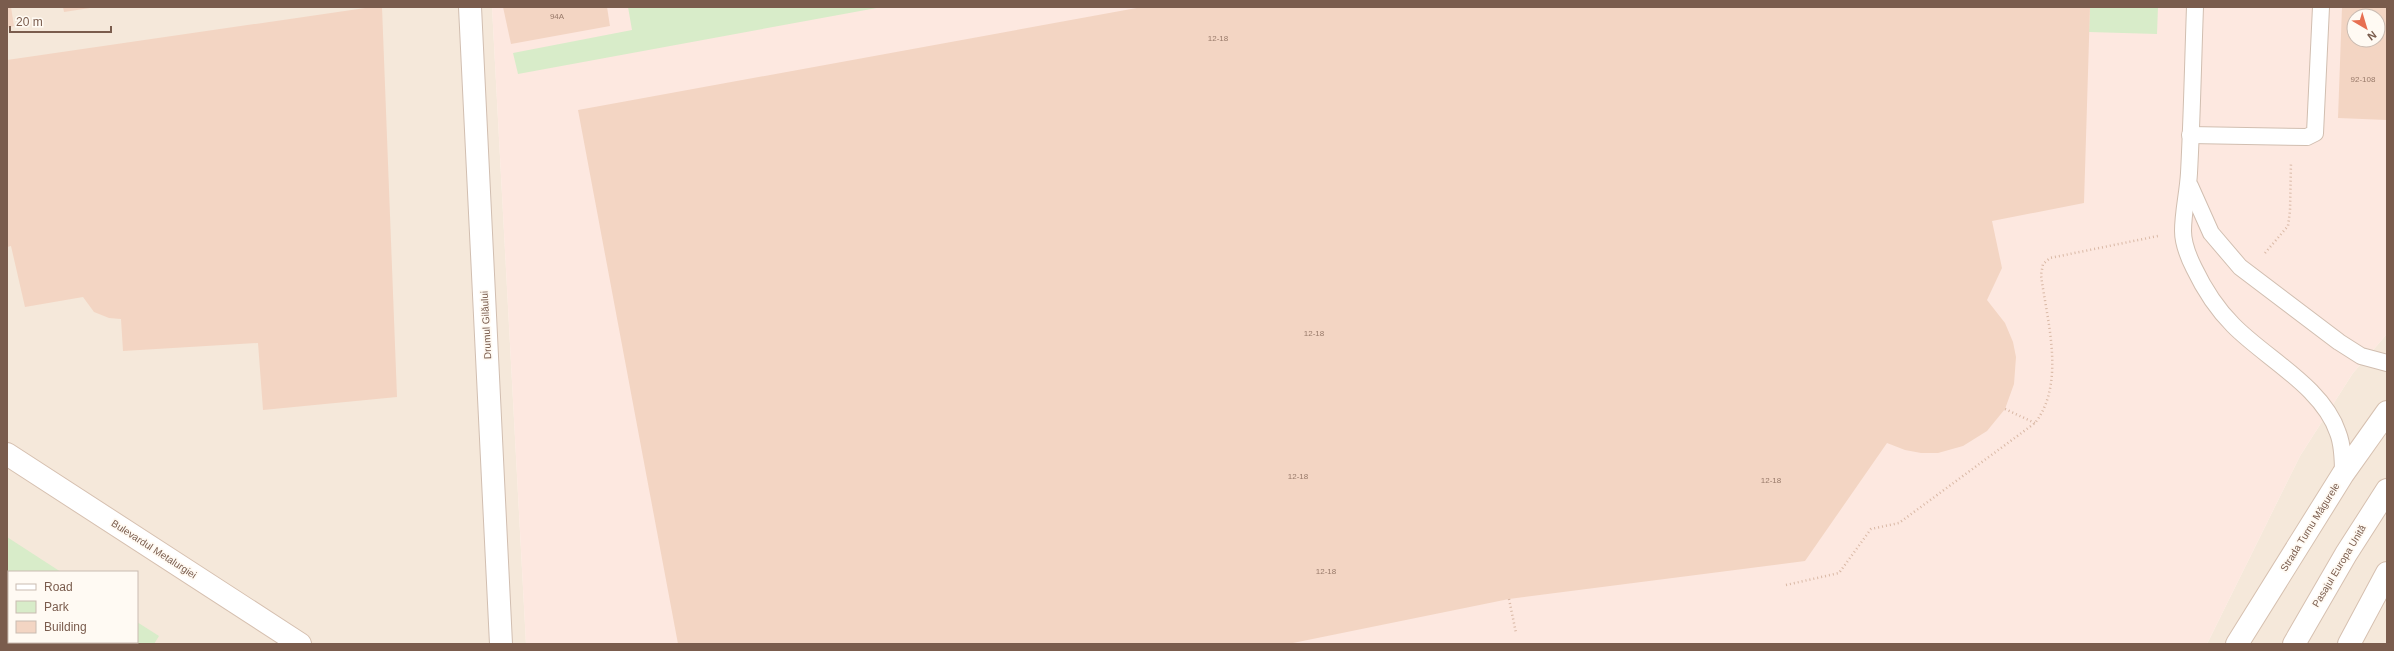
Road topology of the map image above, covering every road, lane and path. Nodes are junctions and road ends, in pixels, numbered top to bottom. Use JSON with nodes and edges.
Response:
{"nodes":[{"id":1,"x":470,"y":7,"type":"edge"},
{"id":2,"x":2195,"y":7,"type":"edge"},
{"id":3,"x":2321,"y":7,"type":"edge"},
{"id":4,"x":2190,"y":135,"type":"junction"},
{"id":5,"x":2189,"y":182,"type":"junction"},
{"id":6,"x":2183,"y":231,"type":"junction"},
{"id":7,"x":2387,"y":363,"type":"edge"},
{"id":8,"x":2005,"y":408,"type":"dead end"},
{"id":9,"x":2387,"y":412,"type":"edge"},
{"id":10,"x":2035,"y":423,"type":"junction"},
{"id":11,"x":7,"y":454,"type":"edge"},
{"id":12,"x":2343,"y":474,"type":"junction"},
{"id":13,"x":2387,"y":490,"type":"edge"},
{"id":14,"x":2387,"y":573,"type":"edge"},
{"id":15,"x":1786,"y":584,"type":"dead end"},
{"id":16,"x":1509,"y":599,"type":"dead end"},
{"id":17,"x":1516,"y":633,"type":"dead end"},
{"id":18,"x":300,"y":644,"type":"edge"},
{"id":19,"x":501,"y":644,"type":"edge"},
{"id":20,"x":2237,"y":644,"type":"edge"},
{"id":21,"x":2294,"y":644,"type":"edge"},
{"id":22,"x":2349,"y":644,"type":"edge"}],
"edges":[{"from":1,"to":19,"type":"street","name":"Drumul Gilăului"},
{"from":2,"to":4,"type":"lane"},
{"from":3,"to":4,"type":"lane"},
{"from":4,"to":5,"type":"lane"},
{"from":5,"to":6,"type":"lane"},
{"from":5,"to":7,"type":"lane"},
{"from":6,"to":10,"type":"path"},
{"from":6,"to":12,"type":"lane"},
{"from":8,"to":10,"type":"path"},
{"from":9,"to":12,"type":"street","name":"Strada Turnu Măgurele"},
{"from":10,"to":15,"type":"path"},
{"from":11,"to":18,"type":"street","name":"Bulevardul Metalurgiei"},
{"from":12,"to":20,"type":"street","name":"Strada Turnu Măgurele"},
{"from":13,"to":21,"type":"street","name":"Pasajul Europa Unită"},
{"from":14,"to":22,"type":"street"},
{"from":16,"to":17,"type":"path"}]}
